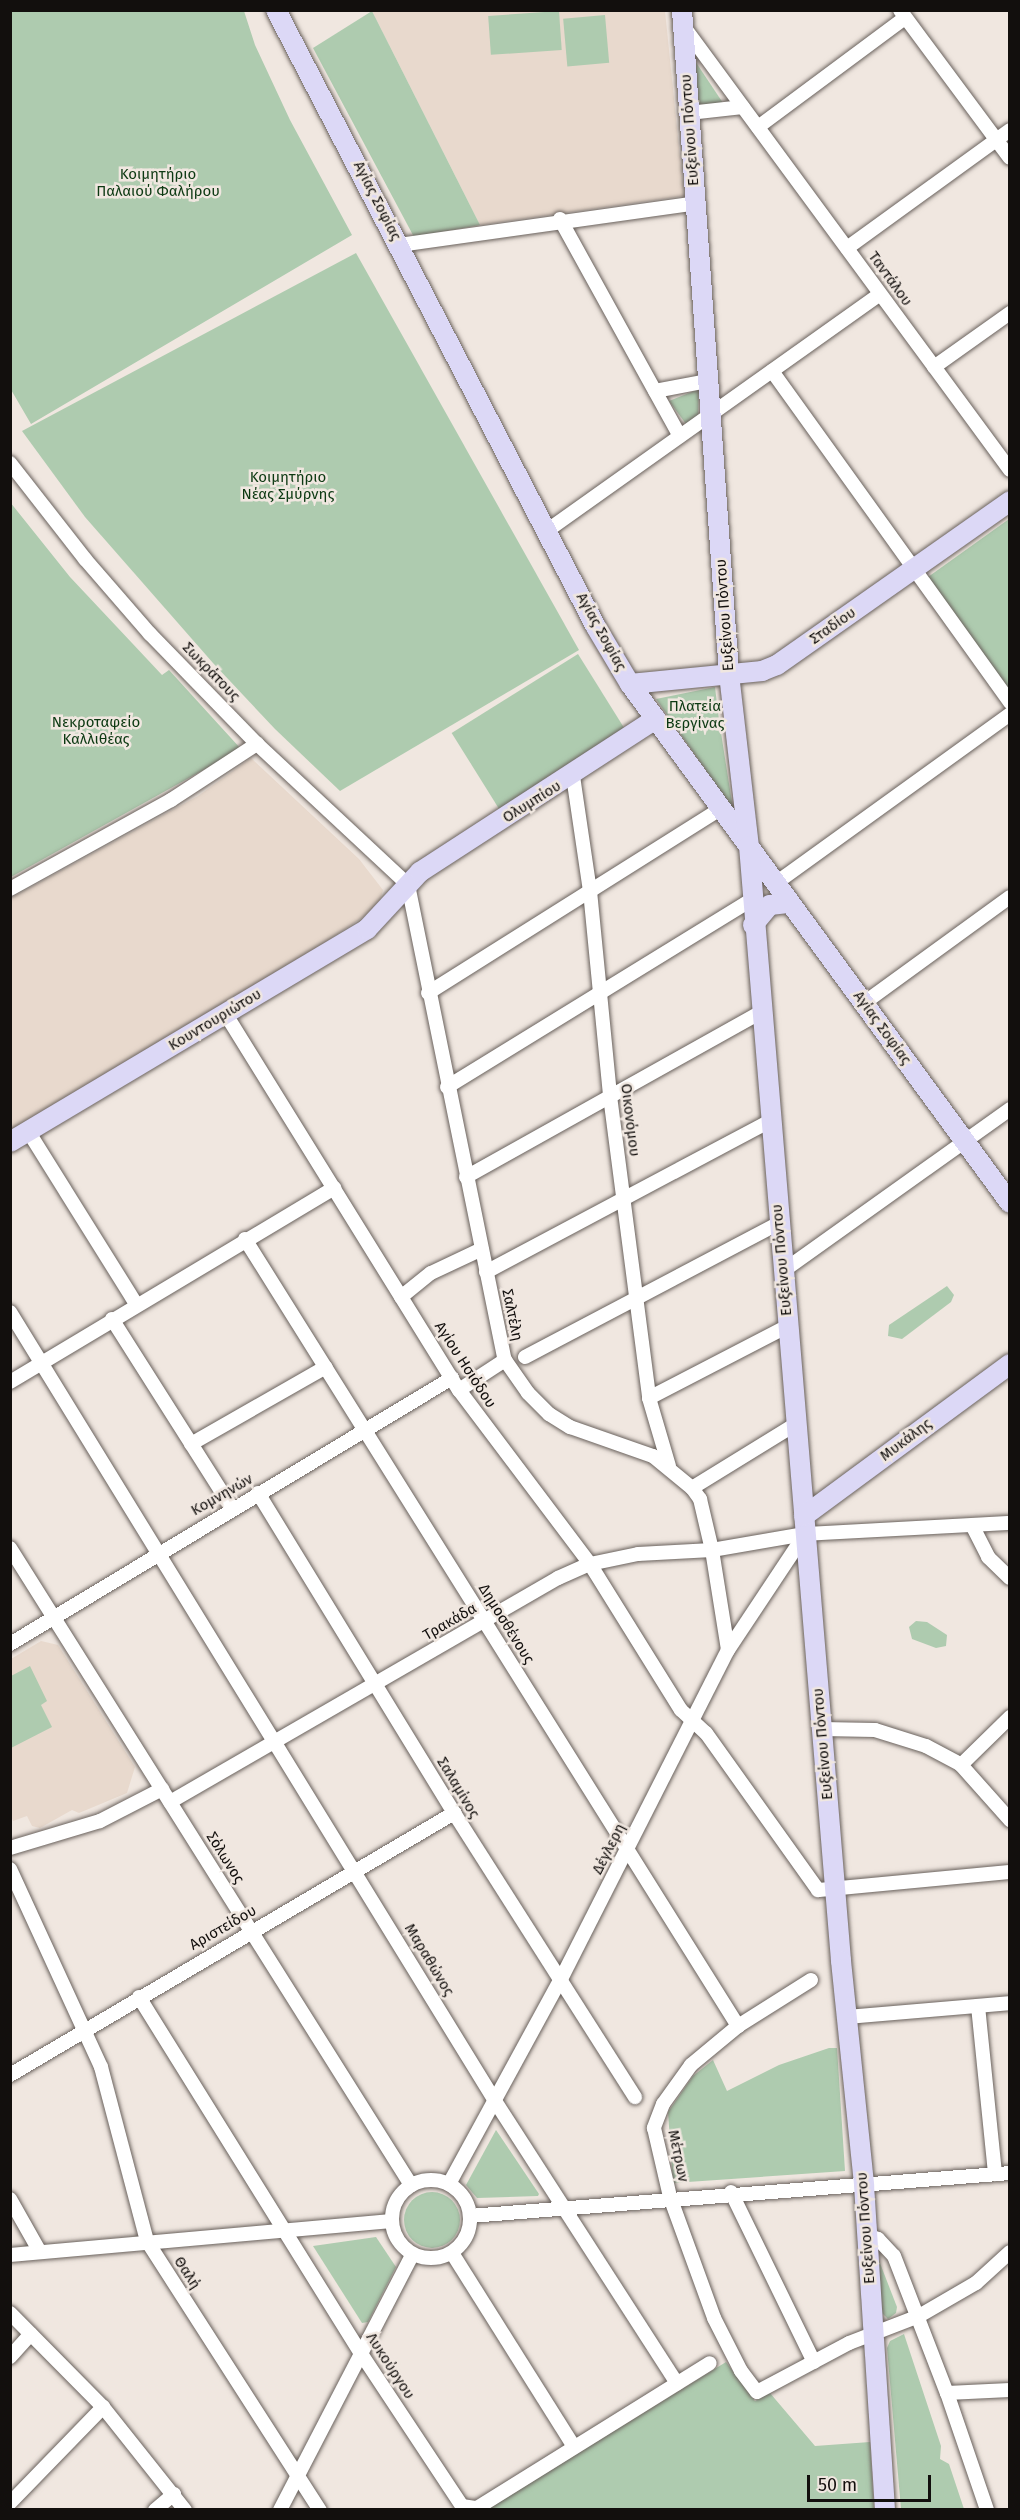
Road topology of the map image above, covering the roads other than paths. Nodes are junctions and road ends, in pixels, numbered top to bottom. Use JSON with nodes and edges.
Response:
{"nodes":[{"id":1,"x":276,"y":10,"type":"edge"},
{"id":2,"x":902,"y":14,"type":"edge"},
{"id":3,"x":682,"y":17,"type":"edge"},
{"id":4,"x":743,"y":107,"type":"junction"},
{"id":5,"x":689,"y":113,"type":"junction"},
{"id":6,"x":758,"y":127,"type":"junction"},
{"id":7,"x":1010,"y":130,"type":"edge"},
{"id":8,"x":996,"y":140,"type":"junction"},
{"id":9,"x":1010,"y":158,"type":"edge"},
{"id":10,"x":696,"y":203,"type":"junction"},
{"id":11,"x":560,"y":219,"type":"junction"},
{"id":12,"x":399,"y":245,"type":"junction"},
{"id":13,"x":847,"y":248,"type":"junction"},
{"id":14,"x":880,"y":294,"type":"junction"},
{"id":15,"x":1010,"y":313,"type":"edge"},
{"id":16,"x":934,"y":367,"type":"junction"},
{"id":17,"x":772,"y":371,"type":"junction"},
{"id":18,"x":708,"y":381,"type":"junction"},
{"id":19,"x":655,"y":391,"type":"junction"},
{"id":20,"x":710,"y":415,"type":"junction"},
{"id":21,"x":680,"y":436,"type":"junction"},
{"id":22,"x":10,"y":463,"type":"edge"},
{"id":23,"x":1010,"y":470,"type":"edge"},
{"id":24,"x":1010,"y":501,"type":"edge"},
{"id":25,"x":548,"y":530,"type":"junction"},
{"id":26,"x":914,"y":571,"type":"junction"},
{"id":27,"x":723,"y":674,"type":"junction"},
{"id":28,"x":630,"y":684,"type":"junction"},
{"id":29,"x":1010,"y":702,"type":"edge"},
{"id":30,"x":1010,"y":714,"type":"edge"},
{"id":31,"x":656,"y":719,"type":"junction"},
{"id":32,"x":257,"y":744,"type":"junction"},
{"id":33,"x":573,"y":776,"type":"junction"},
{"id":34,"x":722,"y":808,"type":"junction"},
{"id":35,"x":749,"y":846,"type":"junction"},
{"id":36,"x":776,"y":883,"type":"junction"},
{"id":37,"x":408,"y":885,"type":"junction"},
{"id":38,"x":10,"y":889,"type":"edge"},
{"id":39,"x":590,"y":891,"type":"junction"},
{"id":40,"x":1010,"y":897,"type":"edge"},
{"id":41,"x":751,"y":900,"type":"junction"},
{"id":42,"x":790,"y":903,"type":"junction"},
{"id":43,"x":753,"y":926,"type":"junction"},
{"id":44,"x":428,"y":993,"type":"junction"},
{"id":45,"x":600,"y":994,"type":"junction"},
{"id":46,"x":864,"y":1003,"type":"junction"},
{"id":47,"x":763,"y":1011,"type":"junction"},
{"id":48,"x":225,"y":1013,"type":"junction"},
{"id":49,"x":447,"y":1087,"type":"junction"},
{"id":50,"x":610,"y":1096,"type":"junction"},
{"id":51,"x":1010,"y":1109,"type":"edge"},
{"id":52,"x":770,"y":1121,"type":"junction"},
{"id":53,"x":28,"y":1131,"type":"junction"},
{"id":54,"x":10,"y":1142,"type":"edge"},
{"id":55,"x":965,"y":1142,"type":"junction"},
{"id":56,"x":466,"y":1177,"type":"junction"},
{"id":57,"x":334,"y":1188,"type":"junction"},
{"id":58,"x":624,"y":1198,"type":"junction"},
{"id":59,"x":1010,"y":1203,"type":"edge"},
{"id":60,"x":779,"y":1223,"type":"junction"},
{"id":61,"x":245,"y":1239,"type":"junction"},
{"id":62,"x":482,"y":1249,"type":"junction"},
{"id":63,"x":783,"y":1271,"type":"junction"},
{"id":64,"x":486,"y":1272,"type":"junction"},
{"id":65,"x":401,"y":1297,"type":"junction"},
{"id":66,"x":637,"y":1298,"type":"junction"},
{"id":67,"x":135,"y":1304,"type":"junction"},
{"id":68,"x":10,"y":1312,"type":"edge"},
{"id":69,"x":112,"y":1318,"type":"junction"},
{"id":70,"x":788,"y":1326,"type":"junction"},
{"id":71,"x":525,"y":1357,"type":"dead end"},
{"id":72,"x":505,"y":1360,"type":"junction"},
{"id":73,"x":41,"y":1363,"type":"junction"},
{"id":74,"x":1010,"y":1364,"type":"edge"},
{"id":75,"x":326,"y":1367,"type":"junction"},
{"id":76,"x":10,"y":1382,"type":"edge"},
{"id":77,"x":455,"y":1384,"type":"junction"},
{"id":78,"x":649,"y":1398,"type":"junction"},
{"id":79,"x":796,"y":1424,"type":"junction"},
{"id":80,"x":365,"y":1430,"type":"junction"},
{"id":81,"x":191,"y":1444,"type":"junction"},
{"id":82,"x":669,"y":1466,"type":"junction"},
{"id":83,"x":692,"y":1488,"type":"junction"},
{"id":84,"x":258,"y":1493,"type":"junction"},
{"id":85,"x":232,"y":1508,"type":"junction"},
{"id":86,"x":1010,"y":1523,"type":"edge"},
{"id":87,"x":804,"y":1525,"type":"junction"},
{"id":88,"x":973,"y":1527,"type":"junction"},
{"id":89,"x":10,"y":1548,"type":"edge"},
{"id":90,"x":712,"y":1550,"type":"junction"},
{"id":91,"x":158,"y":1552,"type":"junction"},
{"id":92,"x":590,"y":1564,"type":"junction"},
{"id":93,"x":1010,"y":1578,"type":"edge"},
{"id":94,"x":54,"y":1617,"type":"junction"},
{"id":95,"x":485,"y":1621,"type":"junction"},
{"id":96,"x":10,"y":1644,"type":"edge"},
{"id":97,"x":728,"y":1650,"type":"junction"},
{"id":98,"x":376,"y":1684,"type":"junction"},
{"id":99,"x":1010,"y":1716,"type":"edge"},
{"id":100,"x":692,"y":1724,"type":"junction"},
{"id":101,"x":822,"y":1729,"type":"junction"},
{"id":102,"x":276,"y":1742,"type":"junction"},
{"id":103,"x":961,"y":1765,"type":"junction"},
{"id":104,"x":162,"y":1789,"type":"junction"},
{"id":105,"x":170,"y":1802,"type":"junction"},
{"id":106,"x":454,"y":1813,"type":"junction"},
{"id":107,"x":1010,"y":1820,"type":"edge"},
{"id":108,"x":10,"y":1848,"type":"edge"},
{"id":109,"x":627,"y":1851,"type":"junction"},
{"id":110,"x":10,"y":1869,"type":"edge"},
{"id":111,"x":355,"y":1871,"type":"junction"},
{"id":112,"x":1010,"y":1872,"type":"edge"},
{"id":113,"x":836,"y":1888,"type":"junction"},
{"id":114,"x":251,"y":1931,"type":"junction"},
{"id":115,"x":561,"y":1979,"type":"junction"},
{"id":116,"x":811,"y":1980,"type":"dead end"},
{"id":117,"x":139,"y":1997,"type":"junction"},
{"id":118,"x":1010,"y":2003,"type":"edge"},
{"id":119,"x":978,"y":2006,"type":"junction"},
{"id":120,"x":848,"y":2017,"type":"junction"},
{"id":121,"x":738,"y":2026,"type":"junction"},
{"id":122,"x":84,"y":2028,"type":"junction"},
{"id":123,"x":12,"y":2070,"type":"edge"},
{"id":124,"x":635,"y":2097,"type":"dead end"},
{"id":125,"x":495,"y":2101,"type":"junction"},
{"id":126,"x":1010,"y":2173,"type":"edge"},
{"id":127,"x":994,"y":2174,"type":"junction"},
{"id":128,"x":449,"y":2184,"type":"junction"},
{"id":129,"x":411,"y":2185,"type":"junction"},
{"id":130,"x":864,"y":2185,"type":"junction"},
{"id":131,"x":731,"y":2192,"type":"junction"},
{"id":132,"x":670,"y":2197,"type":"junction"},
{"id":133,"x":10,"y":2199,"type":"edge"},
{"id":134,"x":562,"y":2207,"type":"junction"},
{"id":135,"x":470,"y":2216,"type":"junction"},
{"id":136,"x":391,"y":2221,"type":"junction"},
{"id":137,"x":287,"y":2232,"type":"junction"},
{"id":138,"x":867,"y":2235,"type":"junction"},
{"id":139,"x":147,"y":2241,"type":"junction"},
{"id":140,"x":40,"y":2252,"type":"junction"},
{"id":141,"x":1010,"y":2252,"type":"edge"},
{"id":142,"x":452,"y":2253,"type":"junction"},
{"id":143,"x":10,"y":2255,"type":"edge"},
{"id":144,"x":412,"y":2255,"type":"junction"},
{"id":145,"x":10,"y":2313,"type":"edge"},
{"id":146,"x":919,"y":2316,"type":"junction"},
{"id":147,"x":31,"y":2334,"type":"junction"},
{"id":148,"x":873,"y":2334,"type":"junction"},
{"id":149,"x":362,"y":2355,"type":"junction"},
{"id":150,"x":10,"y":2357,"type":"edge"},
{"id":151,"x":710,"y":2362,"type":"dead end"},
{"id":152,"x":814,"y":2362,"type":"junction"},
{"id":153,"x":677,"y":2383,"type":"junction"},
{"id":154,"x":1010,"y":2390,"type":"edge"},
{"id":155,"x":948,"y":2393,"type":"junction"},
{"id":156,"x":103,"y":2407,"type":"junction"},
{"id":157,"x":574,"y":2447,"type":"junction"},
{"id":158,"x":297,"y":2476,"type":"junction"},
{"id":159,"x":174,"y":2494,"type":"junction"},
{"id":160,"x":10,"y":2503,"type":"edge"},
{"id":161,"x":155,"y":2510,"type":"edge"},
{"id":162,"x":185,"y":2510,"type":"edge"},
{"id":163,"x":280,"y":2510,"type":"edge"},
{"id":164,"x":320,"y":2510,"type":"edge"},
{"id":165,"x":885,"y":2510,"type":"edge"},
{"id":166,"x":987,"y":2510,"type":"edge"}],
"edges":[{"from":1,"to":12,"type":"street","name":"Αγίας Σοφίας"},
{"from":2,"to":6,"type":"street"},
{"from":2,"to":8,"type":"street"},
{"from":3,"to":4,"type":"street","name":"Ταντάλου"},
{"from":3,"to":5,"type":"street","name":"Ευξείνου Πόντου"},
{"from":4,"to":5,"type":"street"},
{"from":4,"to":6,"type":"street","name":"Ταντάλου"},
{"from":5,"to":10,"type":"street","name":"Ευξείνου Πόντου"},
{"from":6,"to":13,"type":"street","name":"Ταντάλου"},
{"from":7,"to":8,"type":"street"},
{"from":8,"to":9,"type":"street"},
{"from":8,"to":13,"type":"street"},
{"from":10,"to":11,"type":"street"},
{"from":10,"to":18,"type":"street","name":"Ευξείνου Πόντου"},
{"from":11,"to":12,"type":"street"},
{"from":11,"to":19,"type":"street"},
{"from":12,"to":25,"type":"street","name":"Αγίας Σοφίας"},
{"from":13,"to":14,"type":"street","name":"Ταντάλου"},
{"from":14,"to":16,"type":"street","name":"Ταντάλου"},
{"from":14,"to":17,"type":"street"},
{"from":15,"to":16,"type":"street"},
{"from":16,"to":23,"type":"street","name":"Ταντάλου"},
{"from":17,"to":20,"type":"street"},
{"from":17,"to":26,"type":"street"},
{"from":18,"to":19,"type":"street"},
{"from":18,"to":20,"type":"street","name":"Ευξείνου Πόντου"},
{"from":19,"to":21,"type":"street"},
{"from":20,"to":21,"type":"street"},
{"from":20,"to":27,"type":"street","name":"Ευξείνου Πόντου"},
{"from":21,"to":25,"type":"street"},
{"from":22,"to":32,"type":"street","name":"Σωκράτους"},
{"from":24,"to":26,"type":"street","name":"Σταδίου"},
{"from":25,"to":28,"type":"street","name":"Αγίας Σοφίας"},
{"from":26,"to":27,"type":"street","name":"Σταδίου"},
{"from":26,"to":29,"type":"street"},
{"from":27,"to":28,"type":"street","name":"Σταδίου"},
{"from":27,"to":35,"type":"street","name":"Ευξείνου Πόντου"},
{"from":28,"to":31,"type":"street","name":"Αγίας Σοφίας"},
{"from":30,"to":36,"type":"street"},
{"from":31,"to":33,"type":"street","name":"Ολυμπίου"},
{"from":31,"to":34,"type":"street","name":"Αγίας Σοφίας"},
{"from":32,"to":37,"type":"street","name":"Σωκράτους"},
{"from":32,"to":38,"type":"street"},
{"from":33,"to":37,"type":"street","name":"Ολυμπίου"},
{"from":33,"to":39,"type":"street","name":"Οικονόμου"},
{"from":34,"to":35,"type":"street","name":"Αγίας Σοφίας"},
{"from":34,"to":39,"type":"street"},
{"from":35,"to":36,"type":"street","name":"Αγίας Σοφίας"},
{"from":35,"to":41,"type":"street","name":"Ευξείνου Πόντου"},
{"from":36,"to":42,"type":"street","name":"Αγίας Σοφίας"},
{"from":37,"to":44,"type":"street","name":"Σαλτέλη"},
{"from":37,"to":48,"type":"street","name":"Κουντουριώτου"},
{"from":39,"to":44,"type":"street"},
{"from":39,"to":45,"type":"street","name":"Οικονόμου"},
{"from":40,"to":46,"type":"street"},
{"from":41,"to":43,"type":"street","name":"Ευξείνου Πόντου"},
{"from":41,"to":45,"type":"street"},
{"from":42,"to":43,"type":"street"},
{"from":42,"to":46,"type":"street","name":"Αγίας Σοφίας"},
{"from":43,"to":47,"type":"street","name":"Ευξείνου Πόντου"},
{"from":44,"to":49,"type":"street","name":"Σαλτέλη"},
{"from":45,"to":49,"type":"street"},
{"from":45,"to":50,"type":"street","name":"Οικονόμου"},
{"from":46,"to":55,"type":"street","name":"Αγίας Σοφίας"},
{"from":47,"to":50,"type":"street"},
{"from":47,"to":52,"type":"street","name":"Ευξείνου Πόντου"},
{"from":48,"to":53,"type":"street","name":"Κουντουριώτου"},
{"from":48,"to":57,"type":"street","name":"Αγίου Ησιόδου"},
{"from":49,"to":56,"type":"street","name":"Σαλτέλη"},
{"from":50,"to":56,"type":"street"},
{"from":50,"to":58,"type":"street","name":"Οικονόμου"},
{"from":51,"to":55,"type":"street"},
{"from":52,"to":58,"type":"street"},
{"from":52,"to":60,"type":"street","name":"Ευξείνου Πόντου"},
{"from":53,"to":54,"type":"street","name":"Κουντουριώτου"},
{"from":53,"to":67,"type":"street"},
{"from":55,"to":59,"type":"street","name":"Αγίας Σοφίας"},
{"from":55,"to":63,"type":"street"},
{"from":56,"to":62,"type":"street","name":"Σαλτέλη"},
{"from":57,"to":61,"type":"street"},
{"from":57,"to":65,"type":"street","name":"Αγίου Ησιόδου"},
{"from":58,"to":64,"type":"street"},
{"from":58,"to":66,"type":"street","name":"Οικονόμου"},
{"from":60,"to":63,"type":"street","name":"Ευξείνου Πόντου"},
{"from":60,"to":66,"type":"street"},
{"from":61,"to":67,"type":"street"},
{"from":61,"to":75,"type":"street","name":"Δημοσθένους"},
{"from":62,"to":64,"type":"street","name":"Σαλτέλη"},
{"from":62,"to":65,"type":"street"},
{"from":63,"to":70,"type":"street","name":"Ευξείνου Πόντου"},
{"from":64,"to":72,"type":"street","name":"Σαλτέλη"},
{"from":65,"to":77,"type":"street","name":"Αγίου Ησιόδου"},
{"from":66,"to":71,"type":"street"},
{"from":66,"to":78,"type":"street","name":"Οικονόμου"},
{"from":67,"to":69,"type":"street"},
{"from":68,"to":73,"type":"street"},
{"from":69,"to":73,"type":"street"},
{"from":69,"to":81,"type":"street"},
{"from":70,"to":78,"type":"street"},
{"from":70,"to":79,"type":"street","name":"Ευξείνου Πόντου"},
{"from":72,"to":77,"type":"street","name":"Κομνηνών"},
{"from":72,"to":82,"type":"street","name":"Σαλτέλη"},
{"from":73,"to":76,"type":"street"},
{"from":73,"to":91,"type":"street","name":"Μαραθώνος"},
{"from":74,"to":87,"type":"street","name":"Μυκάλης"},
{"from":75,"to":80,"type":"street","name":"Δημοσθένους"},
{"from":75,"to":81,"type":"street"},
{"from":77,"to":80,"type":"street","name":"Κομνηνών"},
{"from":77,"to":92,"type":"street","name":"Αγίου Ησιόδου"},
{"from":78,"to":82,"type":"street","name":"Οικονόμου"},
{"from":79,"to":83,"type":"street"},
{"from":79,"to":87,"type":"street","name":"Ευξείνου Πόντου"},
{"from":80,"to":84,"type":"street","name":"Κομνηνών"},
{"from":80,"to":95,"type":"street","name":"Δημοσθένους"},
{"from":81,"to":85,"type":"street"},
{"from":82,"to":83,"type":"street","name":"Σαλτέλη"},
{"from":83,"to":90,"type":"street","name":"Σαλτέλη"},
{"from":84,"to":85,"type":"street","name":"Κομνηνών"},
{"from":84,"to":98,"type":"street","name":"Σαλαμίνος"},
{"from":85,"to":91,"type":"street","name":"Κομνηνών"},
{"from":86,"to":88,"type":"street","name":"Τρακάδα"},
{"from":87,"to":88,"type":"street","name":"Τρακάδα"},
{"from":87,"to":90,"type":"street","name":"Τρακάδα"},
{"from":87,"to":97,"type":"street","name":"Δέγλερη"},
{"from":87,"to":101,"type":"street","name":"Ευξείνου Πόντου"},
{"from":88,"to":93,"type":"street"},
{"from":89,"to":94,"type":"street","name":"Σόλωνος"},
{"from":90,"to":92,"type":"street","name":"Τρακάδα"},
{"from":90,"to":97,"type":"street","name":"Σαλτέλη"},
{"from":91,"to":94,"type":"street","name":"Κομνηνών"},
{"from":91,"to":102,"type":"street","name":"Μαραθώνος"},
{"from":92,"to":95,"type":"street","name":"Τρακάδα"},
{"from":92,"to":100,"type":"street","name":"Αγίου Ησιόδου"},
{"from":94,"to":96,"type":"street","name":"Κομνηνών"},
{"from":94,"to":104,"type":"street","name":"Σόλωνος"},
{"from":95,"to":98,"type":"street","name":"Τρακάδα"},
{"from":95,"to":109,"type":"street","name":"Δημοσθένους"},
{"from":97,"to":100,"type":"street","name":"Δέγλερη"},
{"from":98,"to":102,"type":"street","name":"Τρακάδα"},
{"from":98,"to":106,"type":"street","name":"Σαλαμίνος"},
{"from":99,"to":103,"type":"street"},
{"from":100,"to":109,"type":"street","name":"Δέγλερη"},
{"from":100,"to":113,"type":"street","name":"Αγίου Ησιόδου"},
{"from":101,"to":103,"type":"street"},
{"from":101,"to":113,"type":"street","name":"Ευξείνου Πόντου"},
{"from":102,"to":105,"type":"street","name":"Τρακάδα"},
{"from":102,"to":111,"type":"street","name":"Μαραθώνος"},
{"from":103,"to":107,"type":"street"},
{"from":104,"to":105,"type":"street","name":"Σόλωνος"},
{"from":104,"to":108,"type":"street"},
{"from":105,"to":114,"type":"street","name":"Σόλωνος"},
{"from":106,"to":111,"type":"street","name":"Αριστείδου"},
{"from":106,"to":115,"type":"street","name":"Σαλαμίνος"},
{"from":109,"to":115,"type":"street","name":"Δέγλερη"},
{"from":109,"to":121,"type":"street","name":"Δημοσθένους"},
{"from":110,"to":122,"type":"street","name":"Θαλή"},
{"from":111,"to":114,"type":"street","name":"Αριστείδου"},
{"from":111,"to":125,"type":"street","name":"Μαραθώνος"},
{"from":112,"to":113,"type":"street"},
{"from":113,"to":120,"type":"street","name":"Ευξείνου Πόντου"},
{"from":114,"to":117,"type":"street","name":"Αριστείδου"},
{"from":114,"to":129,"type":"street","name":"Σόλωνος"},
{"from":115,"to":124,"type":"street","name":"Σαλαμίνος"},
{"from":115,"to":125,"type":"street","name":"Δέγλερη"},
{"from":116,"to":121,"type":"street","name":"Μέτρων"},
{"from":117,"to":122,"type":"street","name":"Αριστείδου"},
{"from":117,"to":137,"type":"street","name":"Λυκούργου"},
{"from":118,"to":119,"type":"street"},
{"from":119,"to":120,"type":"street"},
{"from":119,"to":127,"type":"street"},
{"from":120,"to":130,"type":"street","name":"Ευξείνου Πόντου"},
{"from":121,"to":132,"type":"street","name":"Μέτρων"},
{"from":122,"to":123,"type":"street","name":"Αριστείδου"},
{"from":122,"to":139,"type":"street","name":"Θαλή"},
{"from":125,"to":128,"type":"street","name":"Δέγλερη"},
{"from":125,"to":134,"type":"street","name":"Μαραθώνος"},
{"from":126,"to":127,"type":"street"},
{"from":127,"to":130,"type":"street"},
{"from":128,"to":129,"type":"street"},
{"from":128,"to":135,"type":"street"},
{"from":129,"to":136,"type":"street"},
{"from":130,"to":131,"type":"street"},
{"from":130,"to":138,"type":"street","name":"Ευξείνου Πόντου"},
{"from":131,"to":132,"type":"street"},
{"from":131,"to":152,"type":"street"},
{"from":132,"to":134,"type":"street"},
{"from":132,"to":152,"type":"street","name":"Μέτρων"},
{"from":133,"to":140,"type":"street"},
{"from":134,"to":135,"type":"street"},
{"from":134,"to":153,"type":"street","name":"Μαραθώνος"},
{"from":135,"to":142,"type":"street"},
{"from":136,"to":137,"type":"street"},
{"from":136,"to":144,"type":"street"},
{"from":137,"to":139,"type":"street"},
{"from":137,"to":149,"type":"street","name":"Λυκούργου"},
{"from":138,"to":146,"type":"street"},
{"from":138,"to":148,"type":"street","name":"Ευξείνου Πόντου"},
{"from":139,"to":140,"type":"street"},
{"from":139,"to":158,"type":"street","name":"Θαλή"},
{"from":140,"to":143,"type":"street"},
{"from":141,"to":146,"type":"street"},
{"from":142,"to":144,"type":"street"},
{"from":142,"to":157,"type":"street"},
{"from":144,"to":149,"type":"street"},
{"from":145,"to":147,"type":"street"},
{"from":146,"to":148,"type":"street"},
{"from":146,"to":155,"type":"street"},
{"from":147,"to":150,"type":"street"},
{"from":147,"to":156,"type":"street"},
{"from":148,"to":152,"type":"street"},
{"from":148,"to":165,"type":"street","name":"Ευξείνου Πόντου"},
{"from":149,"to":157,"type":"street","name":"Λυκούργου"},
{"from":149,"to":158,"type":"street"},
{"from":151,"to":153,"type":"street","name":"Λυκούργου"},
{"from":153,"to":157,"type":"street","name":"Λυκούργου"},
{"from":154,"to":155,"type":"street"},
{"from":155,"to":166,"type":"street"},
{"from":156,"to":159,"type":"street"},
{"from":156,"to":160,"type":"street"},
{"from":158,"to":163,"type":"street"},
{"from":158,"to":164,"type":"street","name":"Θαλή"},
{"from":159,"to":161,"type":"street"},
{"from":159,"to":162,"type":"street"}]}
